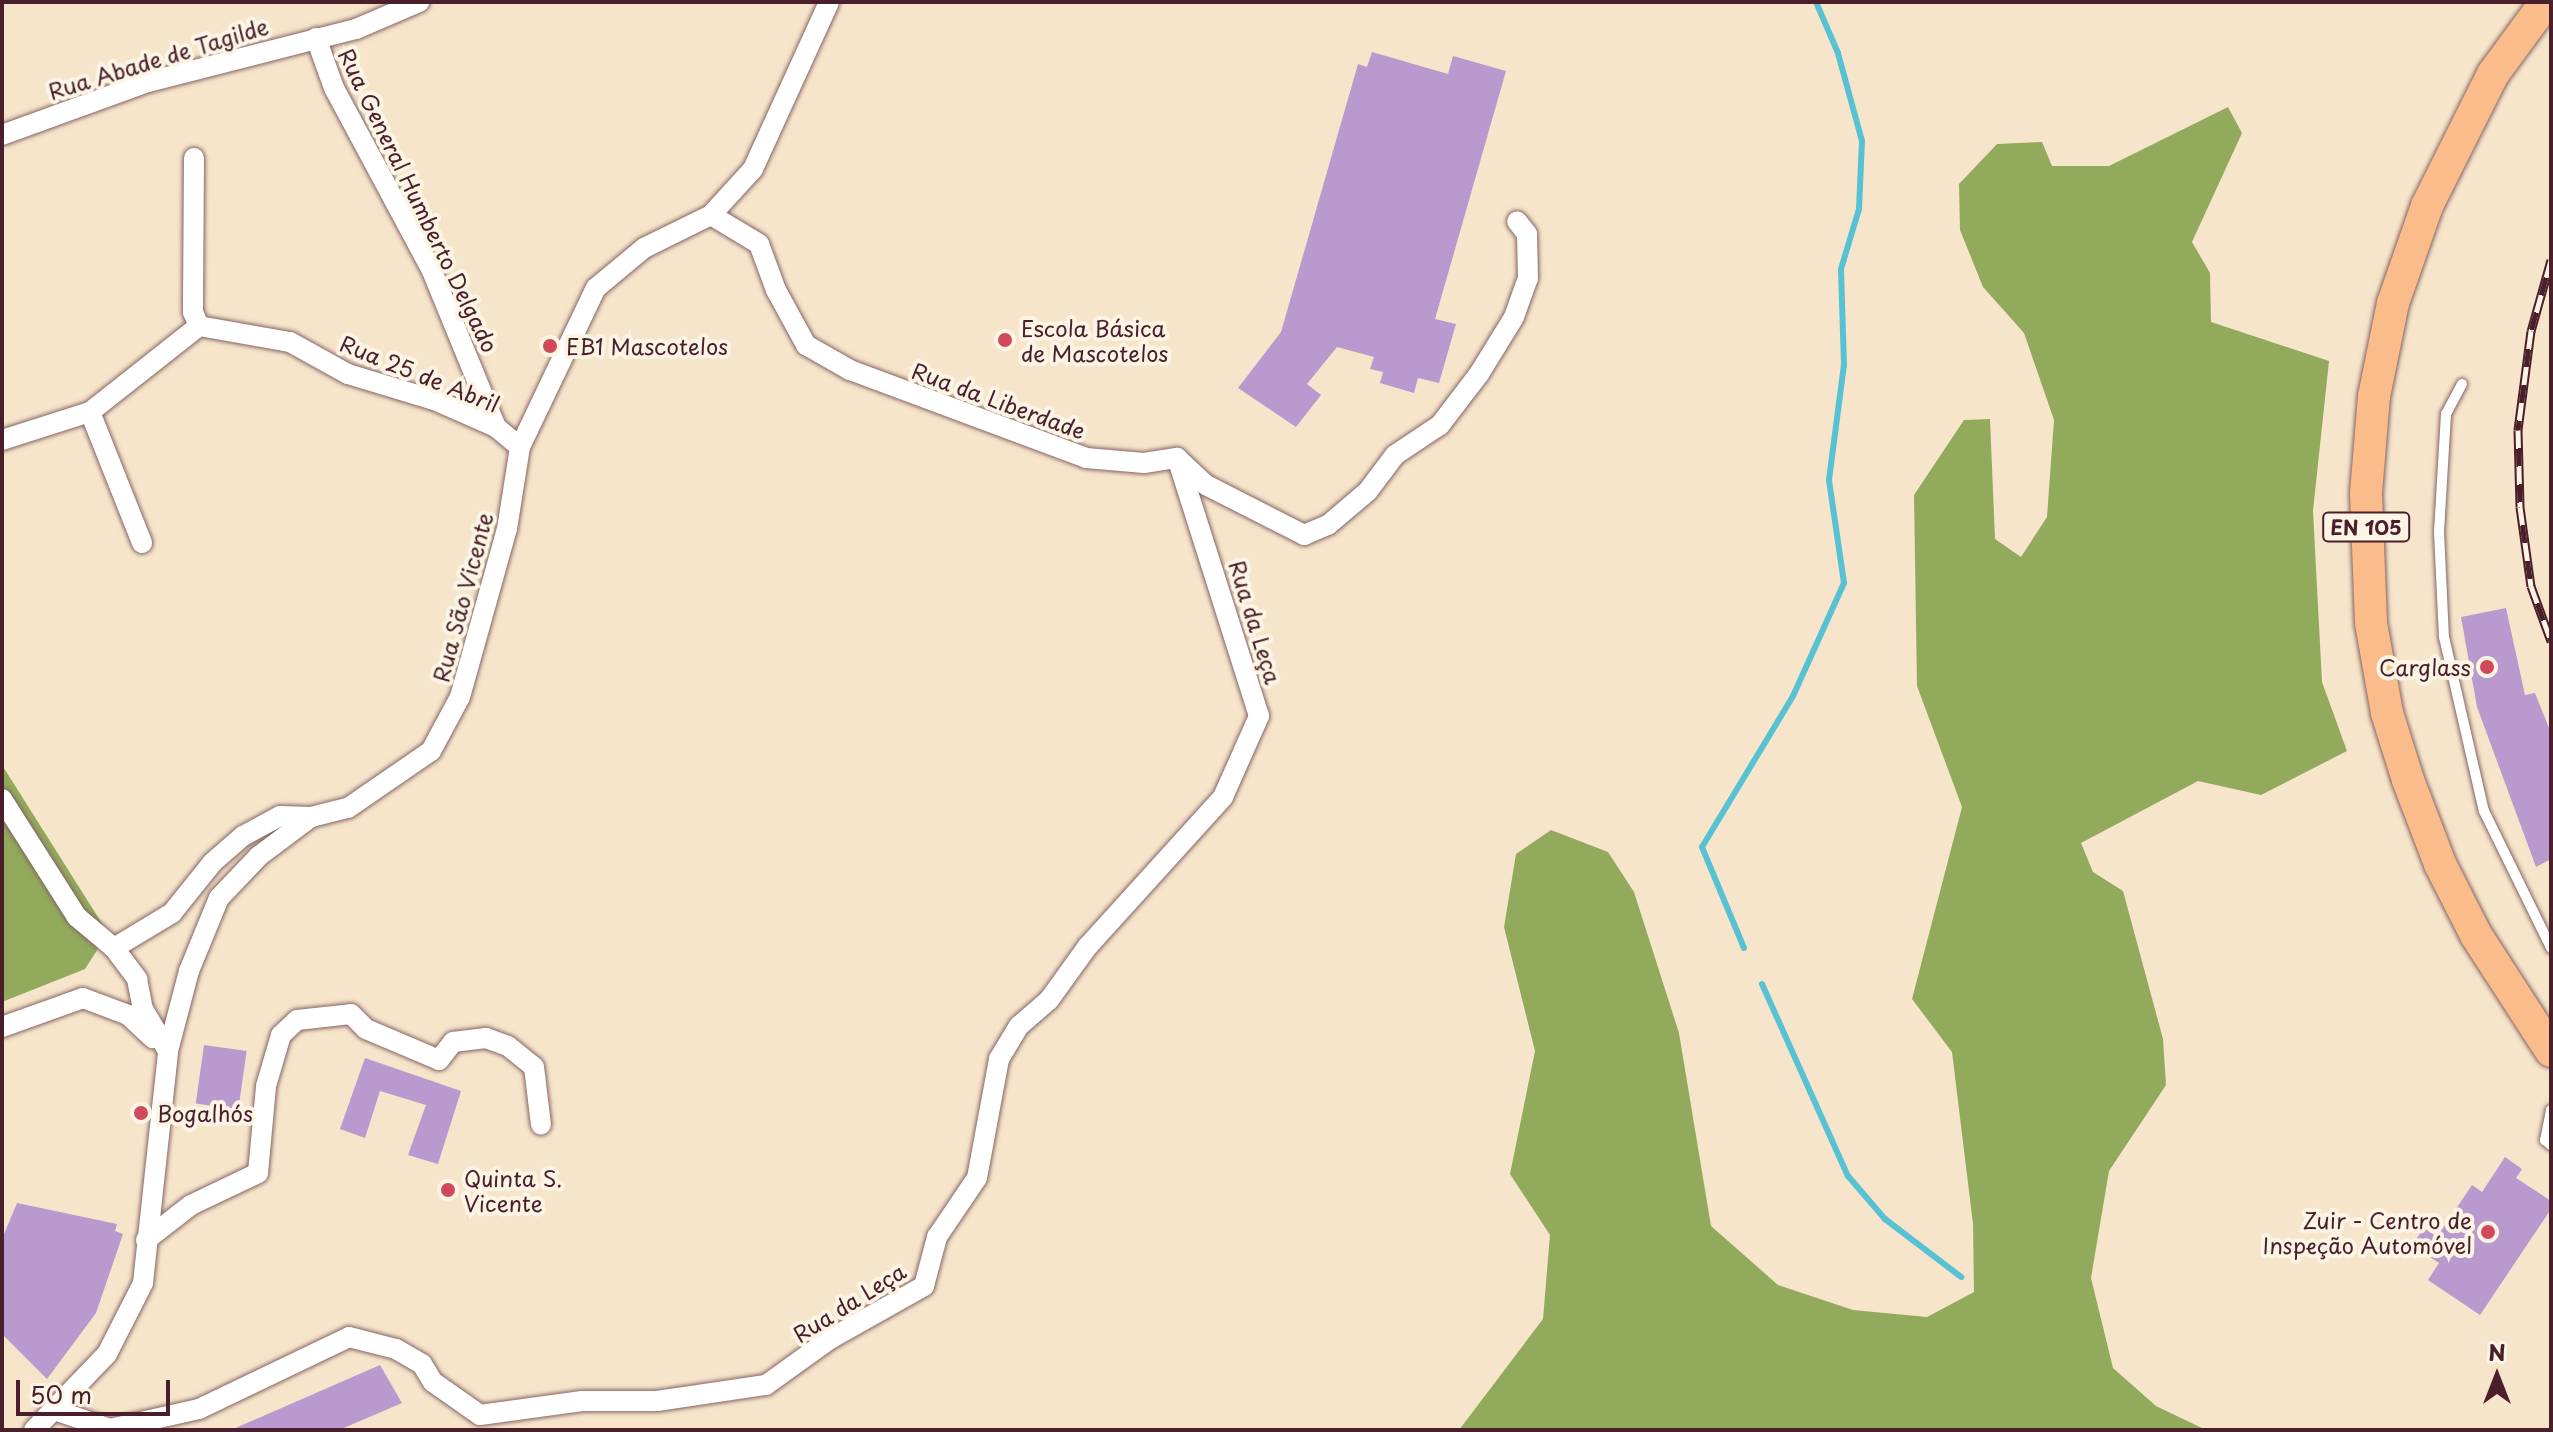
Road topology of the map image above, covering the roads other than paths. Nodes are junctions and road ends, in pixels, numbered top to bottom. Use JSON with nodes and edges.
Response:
{"nodes":[{"id":1,"x":419,"y":2,"type":"edge"},
{"id":2,"x":829,"y":2,"type":"edge"},
{"id":3,"x":2546,"y":2,"type":"edge"},
{"id":4,"x":316,"y":38,"type":"junction"},
{"id":5,"x":2,"y":135,"type":"edge"},
{"id":6,"x":194,"y":158,"type":"dead end"},
{"id":7,"x":711,"y":215,"type":"junction"},
{"id":8,"x":1517,"y":221,"type":"dead end"},
{"id":9,"x":199,"y":326,"type":"junction"},
{"id":10,"x":2462,"y":384,"type":"dead end"},
{"id":11,"x":90,"y":412,"type":"junction"},
{"id":12,"x":496,"y":427,"type":"junction"},
{"id":13,"x":2,"y":440,"type":"edge"},
{"id":14,"x":520,"y":447,"type":"junction"},
{"id":15,"x":1177,"y":458,"type":"junction"},
{"id":16,"x":142,"y":543,"type":"dead end"},
{"id":17,"x":2,"y":799,"type":"edge"},
{"id":18,"x":311,"y":817,"type":"junction"},
{"id":19,"x":114,"y":948,"type":"junction"},
{"id":20,"x":2551,"y":948,"type":"edge"},
{"id":21,"x":2,"y":1027,"type":"edge"},
{"id":22,"x":168,"y":1051,"type":"junction"},
{"id":23,"x":2551,"y":1051,"type":"edge"},
{"id":24,"x":2551,"y":1110,"type":"edge"},
{"id":25,"x":541,"y":1125,"type":"dead end"},
{"id":26,"x":2551,"y":1145,"type":"edge"},
{"id":27,"x":146,"y":1240,"type":"junction"},
{"id":28,"x":55,"y":1410,"type":"junction"},
{"id":29,"x":34,"y":1430,"type":"edge"}],
"edges":[{"from":1,"to":4,"type":"street","name":"Rua Abade de Tagilde"},
{"from":2,"to":7,"type":"street"},
{"from":3,"to":23,"type":"main road","number":"EN 105"},
{"from":4,"to":5,"type":"street","name":"Rua Abade de Tagilde"},
{"from":4,"to":12,"type":"street","name":"Rua General Humberto Delgado"},
{"from":6,"to":9,"type":"street"},
{"from":7,"to":14,"type":"street","name":"Rua São Vicente"},
{"from":7,"to":15,"type":"street","name":"Rua da Liberdade"},
{"from":8,"to":15,"type":"street"},
{"from":9,"to":11,"type":"street"},
{"from":9,"to":12,"type":"street","name":"Rua 25 de Abril"},
{"from":10,"to":20,"type":"lane"},
{"from":11,"to":13,"type":"street"},
{"from":11,"to":16,"type":"street"},
{"from":12,"to":14,"type":"street","name":"Rua 25 de Abril"},
{"from":14,"to":18,"type":"street","name":"Rua São Vicente"},
{"from":15,"to":28,"type":"street","name":"Rua da Leça"},
{"from":17,"to":19,"type":"street"},
{"from":18,"to":19,"type":"street"},
{"from":18,"to":22,"type":"street","name":"Rua São Vicente"},
{"from":19,"to":22,"type":"street"},
{"from":21,"to":22,"type":"street"},
{"from":22,"to":27,"type":"street","name":"Rua São Vicente"},
{"from":24,"to":26,"type":"lane"},
{"from":25,"to":27,"type":"street"},
{"from":27,"to":28,"type":"street","name":"Rua São Vicente"},
{"from":28,"to":29,"type":"street","name":"Rua São Vicente"}]}
